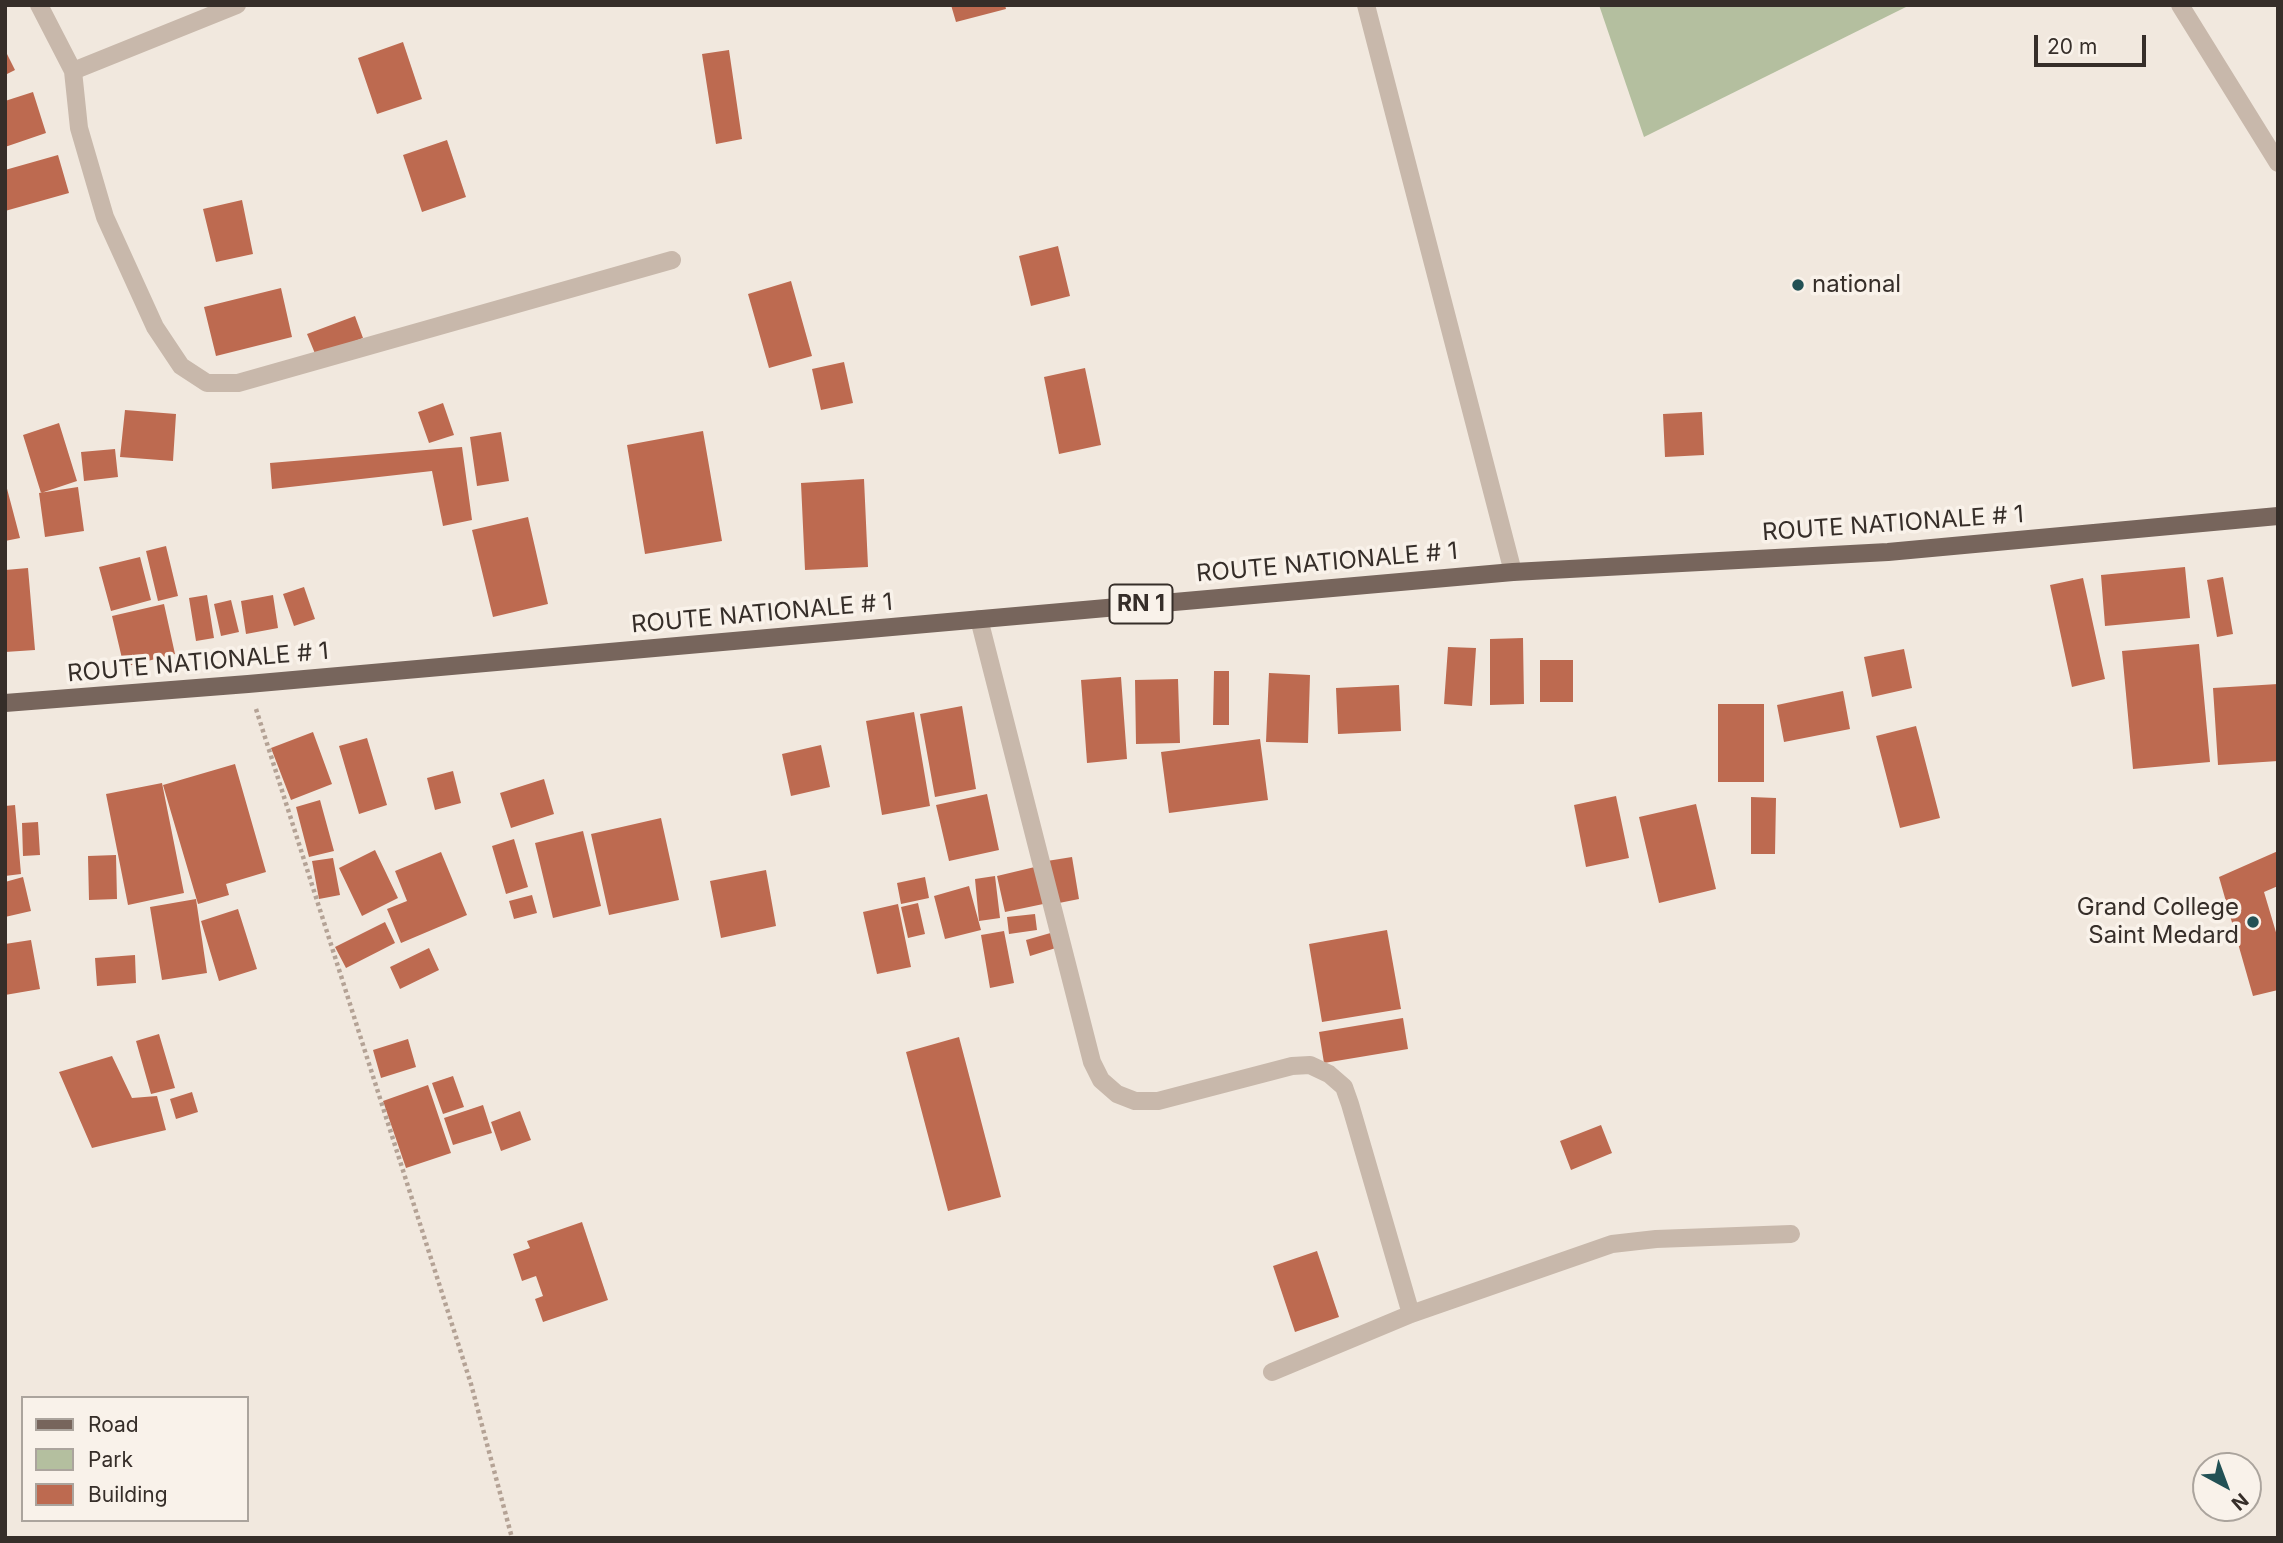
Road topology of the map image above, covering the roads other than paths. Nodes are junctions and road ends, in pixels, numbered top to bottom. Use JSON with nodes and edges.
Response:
{"nodes":[{"id":1,"x":39,"y":5,"type":"edge"},
{"id":2,"x":237,"y":5,"type":"edge"},
{"id":3,"x":1366,"y":5,"type":"edge"},
{"id":4,"x":2180,"y":5,"type":"edge"},
{"id":5,"x":73,"y":71,"type":"junction"},
{"id":6,"x":2278,"y":163,"type":"edge"},
{"id":7,"x":672,"y":260,"type":"dead end"},
{"id":8,"x":2278,"y":516,"type":"edge"},
{"id":9,"x":1513,"y":572,"type":"junction"},
{"id":10,"x":979,"y":619,"type":"junction"},
{"id":11,"x":5,"y":703,"type":"edge"},
{"id":12,"x":1791,"y":1234,"type":"dead end"},
{"id":13,"x":1411,"y":1314,"type":"junction"},
{"id":14,"x":1272,"y":1372,"type":"dead end"}],
"edges":[{"from":1,"to":5,"type":"street"},
{"from":2,"to":5,"type":"street"},
{"from":3,"to":9,"type":"street"},
{"from":4,"to":6,"type":"street"},
{"from":5,"to":7,"type":"street"},
{"from":8,"to":9,"type":"main road","name":"ROUTE NATIONALE # 1","number":"RN 1"},
{"from":9,"to":10,"type":"main road","name":"ROUTE NATIONALE # 1","number":"RN 1"},
{"from":10,"to":11,"type":"main road","name":"ROUTE NATIONALE # 1","number":"RN 1"},
{"from":10,"to":13,"type":"street"},
{"from":12,"to":13,"type":"street"},
{"from":13,"to":14,"type":"street"}]}
